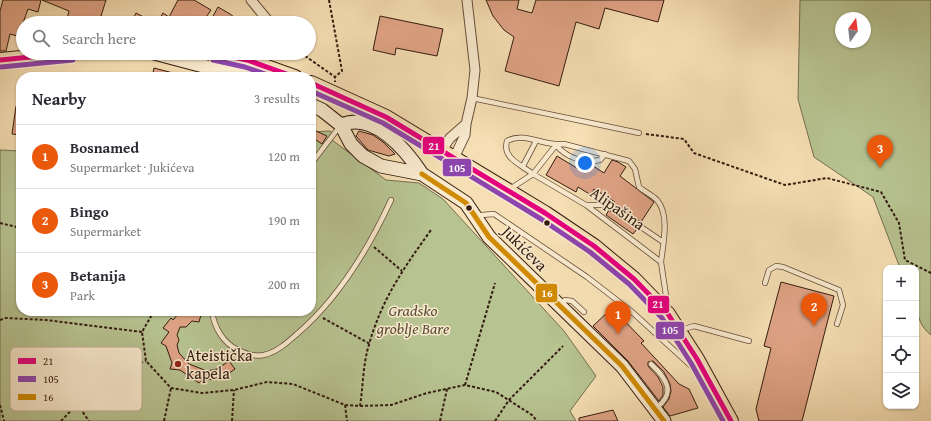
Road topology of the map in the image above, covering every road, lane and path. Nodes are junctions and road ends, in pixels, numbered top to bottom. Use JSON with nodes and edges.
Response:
{"nodes":[{"id":1,"x":251,"y":0,"type":"edge"},
{"id":2,"x":329,"y":0,"type":"edge"},
{"id":3,"x":467,"y":0,"type":"edge"},
{"id":4,"x":264,"y":16,"type":"edge"},
{"id":5,"x":16,"y":58,"type":"edge"},
{"id":6,"x":0,"y":60,"type":"edge"},
{"id":7,"x":181,"y":60,"type":"edge"},
{"id":8,"x":247,"y":60,"type":"edge"},
{"id":9,"x":311,"y":60,"type":"edge"},
{"id":10,"x":226,"y":72,"type":"edge"},
{"id":11,"x":281,"y":72,"type":"edge"},
{"id":12,"x":342,"y":72,"type":"dead end"},
{"id":13,"x":335,"y":77,"type":"dead end"},
{"id":14,"x":316,"y":85,"type":"edge"},
{"id":15,"x":472,"y":98,"type":"junction"},
{"id":16,"x":316,"y":107,"type":"edge"},
{"id":17,"x":466,"y":124,"type":"junction"},
{"id":18,"x":341,"y":125,"type":"junction"},
{"id":19,"x":639,"y":133,"type":"joint"},
{"id":20,"x":536,"y":141,"type":"junction"},
{"id":21,"x":556,"y":145,"type":"junction"},
{"id":22,"x":442,"y":150,"type":"junction"},
{"id":23,"x":605,"y":154,"type":"junction"},
{"id":24,"x":316,"y":158,"type":"edge"},
{"id":25,"x":454,"y":158,"type":"junction"},
{"id":26,"x":523,"y":166,"type":"junction"},
{"id":27,"x":422,"y":174,"type":"junction"},
{"id":28,"x":533,"y":174,"type":"junction"},
{"id":29,"x":507,"y":190,"type":"junction"},
{"id":30,"x":391,"y":200,"type":"dead end"},
{"id":31,"x":586,"y":205,"type":"junction"},
{"id":32,"x":477,"y":219,"type":"junction"},
{"id":33,"x":0,"y":223,"type":"edge"},
{"id":34,"x":16,"y":226,"type":"edge"},
{"id":35,"x":431,"y":230,"type":"dead end"},
{"id":36,"x":663,"y":242,"type":"junction"},
{"id":37,"x":369,"y":244,"type":"junction"},
{"id":38,"x":661,"y":262,"type":"junction"},
{"id":39,"x":402,"y":271,"type":"junction"},
{"id":40,"x":931,"y":273,"type":"edge"},
{"id":41,"x":495,"y":283,"type":"dead end"},
{"id":42,"x":765,"y":283,"type":"dead end"},
{"id":43,"x":559,"y":306,"type":"junction"},
{"id":44,"x":584,"y":312,"type":"dead end"},
{"id":45,"x":668,"y":314,"type":"junction"},
{"id":46,"x":318,"y":315,"type":"junction"},
{"id":47,"x":151,"y":316,"type":"edge"},
{"id":48,"x":213,"y":316,"type":"edge"},
{"id":49,"x":0,"y":320,"type":"edge"},
{"id":50,"x":837,"y":324,"type":"dead end"},
{"id":51,"x":679,"y":330,"type":"junction"},
{"id":52,"x":142,"y":332,"type":"junction"},
{"id":53,"x":749,"y":341,"type":"dead end"},
{"id":54,"x":370,"y":344,"type":"junction"},
{"id":55,"x":563,"y":346,"type":"dead end"},
{"id":56,"x":146,"y":361,"type":"junction"},
{"id":57,"x":142,"y":362,"type":"edge"},
{"id":58,"x":651,"y":364,"type":"dead end"},
{"id":59,"x":708,"y":381,"type":"junction"},
{"id":60,"x":465,"y":385,"type":"junction"},
{"id":61,"x":171,"y":388,"type":"junction"},
{"id":62,"x":447,"y":389,"type":"junction"},
{"id":63,"x":234,"y":390,"type":"junction"},
{"id":64,"x":509,"y":400,"type":"junction"},
{"id":65,"x":0,"y":405,"type":"edge"},
{"id":66,"x":345,"y":405,"type":"junction"},
{"id":67,"x":360,"y":406,"type":"junction"},
{"id":68,"x":656,"y":408,"type":"junction"},
{"id":69,"x":70,"y":411,"type":"edge"},
{"id":70,"x":82,"y":411,"type":"edge"},
{"id":71,"x":4,"y":421,"type":"edge"},
{"id":72,"x":61,"y":421,"type":"edge"},
{"id":73,"x":89,"y":421,"type":"edge"},
{"id":74,"x":164,"y":421,"type":"edge"},
{"id":75,"x":232,"y":421,"type":"edge"},
{"id":76,"x":347,"y":421,"type":"edge"},
{"id":77,"x":440,"y":421,"type":"edge"},
{"id":78,"x":494,"y":421,"type":"edge"},
{"id":79,"x":537,"y":421,"type":"edge"},
{"id":80,"x":664,"y":421,"type":"edge"},
{"id":81,"x":730,"y":421,"type":"edge"}],
"edges":[{"from":1,"to":4,"type":"street"},
{"from":2,"to":12,"type":"path"},
{"from":3,"to":15,"type":"street"},
{"from":5,"to":6,"type":"main road"},
{"from":7,"to":10,"type":"street"},
{"from":8,"to":11,"type":"main road"},
{"from":9,"to":13,"type":"path"},
{"from":14,"to":22,"type":"main road"},
{"from":15,"to":17,"type":"street"},
{"from":15,"to":19,"type":"lane"},
{"from":16,"to":18,"type":"street","name":"Jukićeva"},
{"from":17,"to":22,"type":"street"},
{"from":17,"to":25,"type":"street"},
{"from":18,"to":24,"type":"lane"},
{"from":18,"to":27,"type":"street","name":"Jukićeva"},
{"from":18,"to":27,"type":"street","name":"Jukićeva"},
{"from":19,"to":40,"type":"path"},
{"from":20,"to":21,"type":"lane"},
{"from":20,"to":26,"type":"lane"},
{"from":20,"to":26,"type":"lane","name":"Alipašina"},
{"from":21,"to":23,"type":"lane"},
{"from":21,"to":23,"type":"lane"},
{"from":21,"to":28,"type":"lane"},
{"from":22,"to":25,"type":"main road"},
{"from":23,"to":36,"type":"lane"},
{"from":25,"to":29,"type":"main road"},
{"from":26,"to":28,"type":"lane","name":"Alipašina"},
{"from":27,"to":32,"type":"street","name":"Jukićeva"},
{"from":28,"to":29,"type":"lane"},
{"from":28,"to":31,"type":"lane","name":"Alipašina"},
{"from":29,"to":45,"type":"main road"},
{"from":30,"to":37,"type":"lane"},
{"from":31,"to":36,"type":"lane"},
{"from":31,"to":38,"type":"lane","name":"Alipašina"},
{"from":32,"to":43,"type":"street","name":"Jukićeva"},
{"from":32,"to":59,"type":"lane","name":"Jukićeva"},
{"from":33,"to":34,"type":"path"},
{"from":35,"to":39,"type":"path"},
{"from":36,"to":38,"type":"lane"},
{"from":37,"to":39,"type":"path"},
{"from":37,"to":46,"type":"lane"},
{"from":38,"to":45,"type":"lane"},
{"from":39,"to":54,"type":"path"},
{"from":41,"to":60,"type":"path"},
{"from":42,"to":50,"type":"lane"},
{"from":43,"to":44,"type":"lane"},
{"from":43,"to":68,"type":"street","name":"Jukićeva"},
{"from":45,"to":51,"type":"main road"},
{"from":46,"to":48,"type":"lane"},
{"from":46,"to":54,"type":"path"},
{"from":47,"to":52,"type":"path"},
{"from":49,"to":52,"type":"path"},
{"from":51,"to":53,"type":"lane"},
{"from":51,"to":59,"type":"main road"},
{"from":52,"to":56,"type":"path"},
{"from":54,"to":67,"type":"path"},
{"from":55,"to":64,"type":"path"},
{"from":56,"to":57,"type":"path"},
{"from":56,"to":61,"type":"path"},
{"from":58,"to":68,"type":"lane"},
{"from":59,"to":81,"type":"main road"},
{"from":60,"to":62,"type":"path"},
{"from":60,"to":64,"type":"path"},
{"from":61,"to":63,"type":"path"},
{"from":61,"to":74,"type":"path"},
{"from":62,"to":67,"type":"path"},
{"from":62,"to":77,"type":"path"},
{"from":63,"to":66,"type":"path"},
{"from":63,"to":75,"type":"path"},
{"from":64,"to":78,"type":"path"},
{"from":64,"to":79,"type":"path"},
{"from":65,"to":71,"type":"path"},
{"from":66,"to":67,"type":"path"},
{"from":66,"to":76,"type":"path"},
{"from":68,"to":80,"type":"street","name":"Jukićeva"},
{"from":69,"to":72,"type":"path"},
{"from":70,"to":73,"type":"path"}]}
